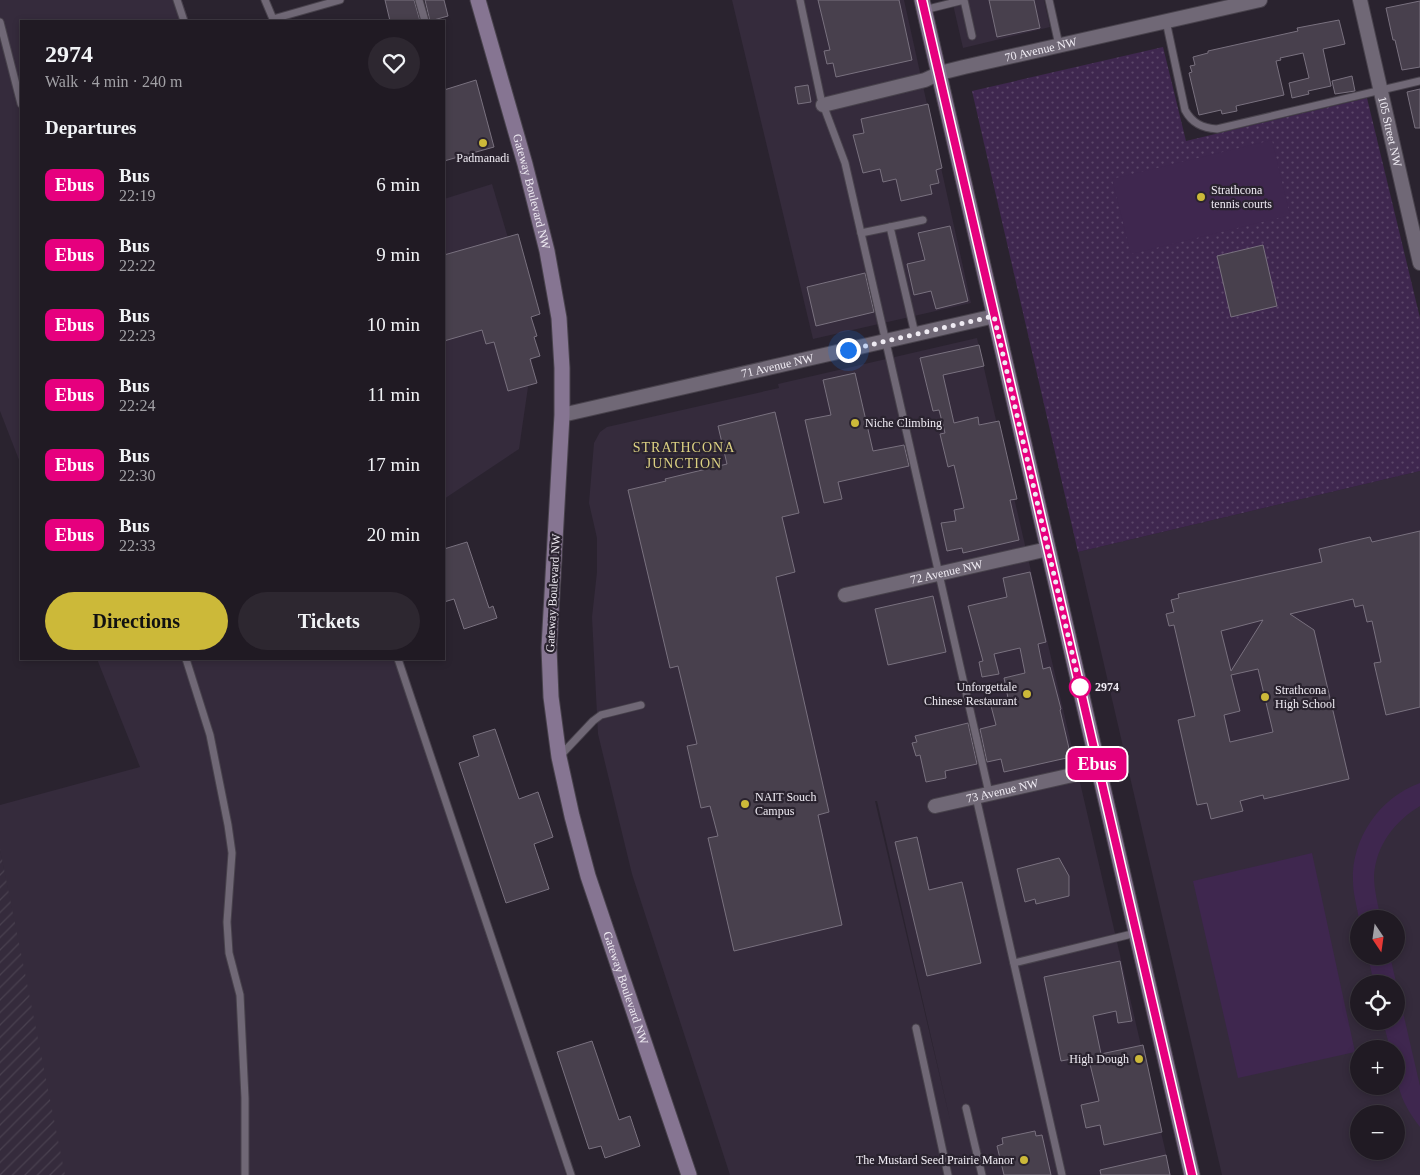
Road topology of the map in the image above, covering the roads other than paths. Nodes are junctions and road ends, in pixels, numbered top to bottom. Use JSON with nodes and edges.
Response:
{"nodes":[{"id":1,"x":177,"y":0,"type":"edge"},
{"id":2,"x":265,"y":0,"type":"edge"},
{"id":3,"x":340,"y":0,"type":"edge"},
{"id":4,"x":419,"y":0,"type":"edge"},
{"id":5,"x":478,"y":0,"type":"edge"},
{"id":6,"x":800,"y":0,"type":"edge"},
{"id":7,"x":1049,"y":0,"type":"edge"},
{"id":8,"x":1260,"y":0,"type":"edge"},
{"id":9,"x":1360,"y":0,"type":"edge"},
{"id":10,"x":923,"y":5,"type":"edge"},
{"id":11,"x":184,"y":20,"type":"edge"},
{"id":12,"x":426,"y":20,"type":"edge"},
{"id":13,"x":1166,"y":21,"type":"junction"},
{"id":14,"x":0,"y":22,"type":"edge"},
{"id":15,"x":972,"y":36,"type":"dead end"},
{"id":16,"x":1059,"y":45,"type":"junction"},
{"id":17,"x":940,"y":73,"type":"junction"},
{"id":18,"x":1420,"y":81,"type":"edge"},
{"id":19,"x":1380,"y":90,"type":"junction"},
{"id":20,"x":20,"y":100,"type":"edge"},
{"id":21,"x":824,"y":105,"type":"junction"},
{"id":22,"x":1414,"y":211,"type":"edge"},
{"id":23,"x":923,"y":220,"type":"dead end"},
{"id":24,"x":890,"y":227,"type":"junction"},
{"id":25,"x":861,"y":233,"type":"junction"},
{"id":26,"x":1420,"y":263,"type":"edge"},
{"id":27,"x":994,"y":316,"type":"junction"},
{"id":28,"x":915,"y":334,"type":"junction"},
{"id":29,"x":886,"y":341,"type":"junction"},
{"id":30,"x":562,"y":415,"type":"junction"},
{"id":31,"x":1048,"y":549,"type":"junction"},
{"id":32,"x":939,"y":574,"type":"junction"},
{"id":33,"x":845,"y":595,"type":"dead end"},
{"id":34,"x":186,"y":660,"type":"edge"},
{"id":35,"x":398,"y":660,"type":"edge"},
{"id":36,"x":641,"y":705,"type":"dead end"},
{"id":37,"x":559,"y":757,"type":"junction"},
{"id":38,"x":1099,"y":769,"type":"junction"},
{"id":39,"x":982,"y":795,"type":"junction"},
{"id":40,"x":935,"y":806,"type":"dead end"},
{"id":41,"x":1136,"y":933,"type":"junction"},
{"id":42,"x":1014,"y":963,"type":"junction"},
{"id":43,"x":916,"y":1028,"type":"dead end"},
{"id":44,"x":966,"y":1108,"type":"dead end"},
{"id":45,"x":244,"y":1175,"type":"edge"},
{"id":46,"x":571,"y":1175,"type":"edge"},
{"id":47,"x":689,"y":1175,"type":"edge"},
{"id":48,"x":948,"y":1175,"type":"edge"},
{"id":49,"x":982,"y":1175,"type":"edge"},
{"id":50,"x":1062,"y":1175,"type":"edge"},
{"id":51,"x":1192,"y":1175,"type":"edge"}],
"edges":[{"from":1,"to":11,"type":"lane"},
{"from":2,"to":3,"type":"lane"},
{"from":4,"to":12,"type":"lane"},
{"from":5,"to":30,"type":"main road","name":"Gateway Boulevard NW"},
{"from":6,"to":21,"type":"lane"},
{"from":7,"to":16,"type":"lane"},
{"from":8,"to":13,"type":"street","name":"70 Avenue NW"},
{"from":9,"to":19,"type":"street","name":"105 Street NW"},
{"from":10,"to":15,"type":"lane"},
{"from":10,"to":17,"type":"main road"},
{"from":13,"to":16,"type":"street","name":"70 Avenue NW"},
{"from":13,"to":19,"type":"lane"},
{"from":14,"to":20,"type":"lane"},
{"from":16,"to":17,"type":"street","name":"70 Avenue NW"},
{"from":17,"to":21,"type":"street","name":"70 Avenue NW"},
{"from":17,"to":27,"type":"main road"},
{"from":18,"to":19,"type":"lane"},
{"from":19,"to":22,"type":"street","name":"105 Street NW"},
{"from":21,"to":25,"type":"lane"},
{"from":22,"to":26,"type":"street","name":"105 Street NW"},
{"from":23,"to":24,"type":"lane"},
{"from":24,"to":25,"type":"lane"},
{"from":24,"to":28,"type":"lane"},
{"from":25,"to":29,"type":"lane"},
{"from":27,"to":28,"type":"street","name":"71 Avenue NW"},
{"from":27,"to":31,"type":"main road"},
{"from":28,"to":29,"type":"street","name":"71 Avenue NW"},
{"from":29,"to":30,"type":"street","name":"71 Avenue NW"},
{"from":29,"to":32,"type":"lane"},
{"from":30,"to":37,"type":"main road","name":"Gateway Boulevard NW"},
{"from":31,"to":32,"type":"street","name":"72 Avenue NW"},
{"from":31,"to":38,"type":"main road"},
{"from":32,"to":33,"type":"street","name":"72 Avenue NW"},
{"from":32,"to":39,"type":"lane"},
{"from":34,"to":45,"type":"lane"},
{"from":35,"to":46,"type":"lane"},
{"from":36,"to":37,"type":"lane"},
{"from":37,"to":47,"type":"main road","name":"Gateway Boulevard NW"},
{"from":38,"to":39,"type":"street","name":"73 Avenue NW"},
{"from":38,"to":41,"type":"main road"},
{"from":39,"to":40,"type":"street","name":"73 Avenue NW"},
{"from":39,"to":42,"type":"lane"},
{"from":41,"to":42,"type":"lane"},
{"from":41,"to":51,"type":"main road"},
{"from":42,"to":50,"type":"lane"},
{"from":43,"to":48,"type":"lane"},
{"from":44,"to":49,"type":"lane"}]}
